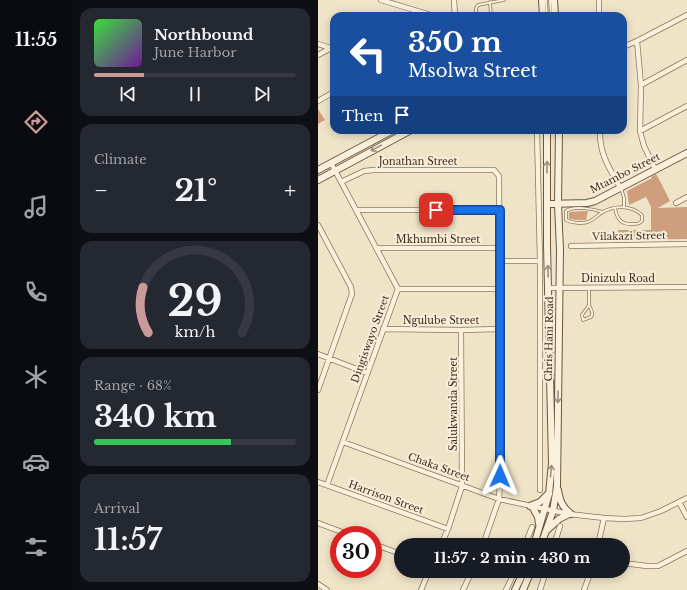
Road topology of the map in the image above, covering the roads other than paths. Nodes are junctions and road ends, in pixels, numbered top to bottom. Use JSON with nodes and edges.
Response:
{"nodes":[{"id":1,"x":381,"y":0,"type":"edge"},
{"id":2,"x":454,"y":0,"type":"edge"},
{"id":3,"x":504,"y":0,"type":"edge"},
{"id":4,"x":542,"y":0,"type":"edge"},
{"id":5,"x":546,"y":0,"type":"edge"},
{"id":6,"x":550,"y":0,"type":"edge"},
{"id":7,"x":554,"y":0,"type":"edge"},
{"id":8,"x":599,"y":0,"type":"edge"},
{"id":9,"x":490,"y":2,"type":"junction"},
{"id":10,"x":421,"y":12,"type":"edge"},
{"id":11,"x":455,"y":12,"type":"edge"},
{"id":12,"x":476,"y":12,"type":"edge"},
{"id":13,"x":491,"y":12,"type":"edge"},
{"id":14,"x":543,"y":12,"type":"edge"},
{"id":15,"x":547,"y":12,"type":"edge"},
{"id":16,"x":551,"y":12,"type":"edge"},
{"id":17,"x":555,"y":12,"type":"edge"},
{"id":18,"x":599,"y":12,"type":"edge"},
{"id":19,"x":687,"y":14,"type":"edge"},
{"id":20,"x":637,"y":41,"type":"junction"},
{"id":21,"x":318,"y":44,"type":"edge"},
{"id":22,"x":627,"y":45,"type":"edge"},
{"id":23,"x":330,"y":48,"type":"edge"},
{"id":24,"x":330,"y":50,"type":"edge"},
{"id":25,"x":318,"y":55,"type":"edge"},
{"id":26,"x":687,"y":60,"type":"edge"},
{"id":27,"x":641,"y":85,"type":"junction"},
{"id":28,"x":330,"y":94,"type":"edge"},
{"id":29,"x":318,"y":101,"type":"edge"},
{"id":30,"x":687,"y":106,"type":"edge"},
{"id":31,"x":640,"y":131,"type":"junction"},
{"id":32,"x":385,"y":134,"type":"edge"},
{"id":33,"x":404,"y":134,"type":"edge"},
{"id":34,"x":537,"y":134,"type":"edge"},
{"id":35,"x":547,"y":134,"type":"edge"},
{"id":36,"x":559,"y":134,"type":"edge"},
{"id":37,"x":600,"y":134,"type":"edge"},
{"id":38,"x":687,"y":153,"type":"edge"},
{"id":39,"x":331,"y":163,"type":"junction"},
{"id":40,"x":655,"y":169,"type":"junction"},
{"id":41,"x":318,"y":170,"type":"edge"},
{"id":42,"x":335,"y":171,"type":"junction"},
{"id":43,"x":318,"y":180,"type":"edge"},
{"id":44,"x":341,"y":182,"type":"junction"},
{"id":45,"x":620,"y":187,"type":"junction"},
{"id":46,"x":687,"y":197,"type":"edge"},
{"id":47,"x":676,"y":203,"type":"dead end"},
{"id":48,"x":547,"y":204,"type":"junction"},
{"id":49,"x":558,"y":204,"type":"junction"},
{"id":50,"x":624,"y":207,"type":"junction"},
{"id":51,"x":615,"y":208,"type":"junction"},
{"id":52,"x":356,"y":210,"type":"junction"},
{"id":53,"x":500,"y":210,"type":"junction"},
{"id":54,"x":603,"y":212,"type":"junction"},
{"id":55,"x":318,"y":225,"type":"edge"},
{"id":56,"x":687,"y":244,"type":"edge"},
{"id":57,"x":571,"y":246,"type":"dead end"},
{"id":58,"x":376,"y":248,"type":"junction"},
{"id":59,"x":500,"y":248,"type":"junction"},
{"id":60,"x":500,"y":261,"type":"junction"},
{"id":61,"x":540,"y":261,"type":"junction"},
{"id":62,"x":687,"y":287,"type":"edge"},
{"id":63,"x":500,"y":288,"type":"junction"},
{"id":64,"x":549,"y":288,"type":"junction"},
{"id":65,"x":559,"y":288,"type":"junction"},
{"id":66,"x":589,"y":288,"type":"junction"},
{"id":67,"x":398,"y":289,"type":"junction"},
{"id":68,"x":589,"y":305,"type":"junction"},
{"id":69,"x":383,"y":329,"type":"junction"},
{"id":70,"x":499,"y":329,"type":"junction"},
{"id":71,"x":461,"y":330,"type":"junction"},
{"id":72,"x":318,"y":354,"type":"edge"},
{"id":73,"x":330,"y":358,"type":"junction"},
{"id":74,"x":368,"y":373,"type":"junction"},
{"id":75,"x":318,"y":390,"type":"edge"},
{"id":76,"x":343,"y":442,"type":"junction"},
{"id":77,"x":318,"y":482,"type":"edge"},
{"id":78,"x":327,"y":485,"type":"junction"},
{"id":79,"x":462,"y":486,"type":"junction"},
{"id":80,"x":557,"y":486,"type":"junction"},
{"id":81,"x":540,"y":490,"type":"dead end"},
{"id":82,"x":549,"y":494,"type":"junction"},
{"id":83,"x":687,"y":498,"type":"edge"},
{"id":84,"x":500,"y":499,"type":"junction"},
{"id":85,"x":679,"y":502,"type":"junction"},
{"id":86,"x":531,"y":506,"type":"junction"},
{"id":87,"x":545,"y":510,"type":"junction"},
{"id":88,"x":552,"y":511,"type":"junction"},
{"id":89,"x":570,"y":514,"type":"junction"},
{"id":90,"x":687,"y":517,"type":"edge"},
{"id":91,"x":604,"y":518,"type":"junction"},
{"id":92,"x":318,"y":523,"type":"edge"},
{"id":93,"x":560,"y":526,"type":"dead end"},
{"id":94,"x":532,"y":527,"type":"dead end"},
{"id":95,"x":330,"y":528,"type":"edge"},
{"id":96,"x":448,"y":529,"type":"junction"},
{"id":97,"x":543,"y":530,"type":"junction"},
{"id":98,"x":444,"y":538,"type":"edge"},
{"id":99,"x":486,"y":538,"type":"edge"},
{"id":100,"x":528,"y":538,"type":"edge"},
{"id":101,"x":538,"y":538,"type":"edge"},
{"id":102,"x":542,"y":538,"type":"edge"},
{"id":103,"x":556,"y":538,"type":"edge"},
{"id":104,"x":600,"y":538,"type":"edge"},
{"id":105,"x":382,"y":547,"type":"edge"},
{"id":106,"x":687,"y":551,"type":"edge"},
{"id":107,"x":394,"y":552,"type":"edge"},
{"id":108,"x":630,"y":564,"type":"edge"},
{"id":109,"x":426,"y":578,"type":"edge"},
{"id":110,"x":469,"y":578,"type":"edge"},
{"id":111,"x":512,"y":578,"type":"edge"},
{"id":112,"x":521,"y":578,"type":"edge"},
{"id":113,"x":528,"y":578,"type":"edge"},
{"id":114,"x":544,"y":578,"type":"edge"},
{"id":115,"x":588,"y":578,"type":"edge"},
{"id":116,"x":318,"y":584,"type":"edge"},
{"id":117,"x":327,"y":590,"type":"edge"},
{"id":118,"x":421,"y":590,"type":"edge"},
{"id":119,"x":463,"y":590,"type":"edge"},
{"id":120,"x":506,"y":590,"type":"edge"},
{"id":121,"x":515,"y":590,"type":"edge"},
{"id":122,"x":523,"y":590,"type":"edge"},
{"id":123,"x":540,"y":590,"type":"edge"},
{"id":124,"x":584,"y":590,"type":"edge"}],
"edges":[{"from":1,"to":10,"type":"street"},
{"from":2,"to":11,"type":"street"},
{"from":3,"to":9,"type":"lane"},
{"from":4,"to":14,"type":"main road"},
{"from":5,"to":15,"type":"lane"},
{"from":6,"to":16,"type":"lane"},
{"from":7,"to":17,"type":"main road"},
{"from":8,"to":18,"type":"street"},
{"from":9,"to":12,"type":"lane"},
{"from":9,"to":13,"type":"lane"},
{"from":19,"to":20,"type":"street"},
{"from":20,"to":22,"type":"street"},
{"from":20,"to":27,"type":"street"},
{"from":21,"to":23,"type":"street"},
{"from":24,"to":25,"type":"street"},
{"from":26,"to":27,"type":"street"},
{"from":27,"to":31,"type":"street"},
{"from":28,"to":29,"type":"street"},
{"from":30,"to":31,"type":"street"},
{"from":31,"to":40,"type":"street"},
{"from":32,"to":39,"type":"main road"},
{"from":33,"to":42,"type":"main road","one_way":true},
{"from":34,"to":61,"type":"street","name":"Chris Hani Road"},
{"from":48,"to":35,"type":"main road","name":"Chris Hani Road","one_way":true},
{"from":36,"to":49,"type":"main road","name":"Chris Hani Road"},
{"from":37,"to":45,"type":"street"},
{"from":38,"to":40,"type":"main road","name":"Mtambo Street"},
{"from":39,"to":41,"type":"main road"},
{"from":39,"to":42,"type":"street","name":"Dingiswayo Street"},
{"from":40,"to":45,"type":"main road","name":"Mtambo Street"},
{"from":42,"to":43,"type":"main road"},
{"from":42,"to":44,"type":"street","name":"Dingiswayo Street"},
{"from":44,"to":52,"type":"street","name":"Dingiswayo Street"},
{"from":44,"to":53,"type":"street","name":"Jonathan Street"},
{"from":45,"to":49,"type":"main road","name":"Mtambo Street"},
{"from":45,"to":50,"type":"lane"},
{"from":46,"to":47,"type":"street"},
{"from":48,"to":49,"type":"main road","name":"Mtambo Street"},
{"from":64,"to":48,"type":"main road","name":"Chris Hani Road","one_way":true},
{"from":49,"to":65,"type":"main road","name":"Chris Hani Road"},
{"from":50,"to":51,"type":"lane"},
{"from":50,"to":51,"type":"lane"},
{"from":51,"to":54,"type":"lane"},
{"from":52,"to":53,"type":"street"},
{"from":52,"to":58,"type":"street","name":"Dingiswayo Street"},
{"from":53,"to":59,"type":"street"},
{"from":54,"to":54,"type":"lane"},
{"from":55,"to":73,"type":"street"},
{"from":56,"to":57,"type":"street","name":"Vilakazi Street"},
{"from":58,"to":59,"type":"street","name":"Mkhumbi Street"},
{"from":58,"to":67,"type":"street","name":"Dingiswayo Street"},
{"from":59,"to":60,"type":"street"},
{"from":60,"to":61,"type":"street"},
{"from":60,"to":63,"type":"street"},
{"from":61,"to":81,"type":"street","name":"Chris Hani Road"},
{"from":62,"to":66,"type":"street","name":"Dinizulu Road"},
{"from":63,"to":67,"type":"street"},
{"from":63,"to":70,"type":"street"},
{"from":64,"to":65,"type":"street","name":"Dinizulu Road"},
{"from":82,"to":64,"type":"main road","name":"Chris Hani Road","one_way":true},
{"from":65,"to":66,"type":"street","name":"Dinizulu Road"},
{"from":65,"to":80,"type":"main road","name":"Chris Hani Road","one_way":true},
{"from":66,"to":68,"type":"lane"},
{"from":67,"to":69,"type":"street","name":"Dingiswayo Street"},
{"from":68,"to":68,"type":"lane"},
{"from":69,"to":71,"type":"street","name":"Ngulube Street"},
{"from":69,"to":74,"type":"street","name":"Dingiswayo Street"},
{"from":70,"to":71,"type":"street","name":"Ngulube Street"},
{"from":70,"to":84,"type":"street"},
{"from":71,"to":79,"type":"street","name":"Salukwanda Street"},
{"from":72,"to":73,"type":"street"},
{"from":73,"to":74,"type":"street"},
{"from":73,"to":75,"type":"street"},
{"from":74,"to":76,"type":"street","name":"Dingiswayo Street"},
{"from":76,"to":78,"type":"street","name":"Dingiswayo Street"},
{"from":76,"to":79,"type":"street","name":"Chaka Street"},
{"from":77,"to":78,"type":"street","name":"Harrison Street"},
{"from":78,"to":96,"type":"street","name":"Harrison Street"},
{"from":79,"to":84,"type":"street","name":"Chaka Street"},
{"from":79,"to":96,"type":"street","name":"Salukwanda Street"},
{"from":80,"to":88,"type":"main road","name":"Chris Hani Road"},
{"from":80,"to":89,"type":"main road"},
{"from":82,"to":86,"type":"main road"},
{"from":82,"to":87,"type":"main road","name":"Chris Hani Road"},
{"from":83,"to":85,"type":"street","name":"Chaka Street"},
{"from":84,"to":86,"type":"street","name":"Chaka Street"},
{"from":84,"to":99,"type":"street"},
{"from":85,"to":90,"type":"street"},
{"from":85,"to":91,"type":"street","name":"Chaka Street"},
{"from":86,"to":87,"type":"street","name":"Chaka Street"},
{"from":86,"to":97,"type":"main road"},
{"from":87,"to":88,"type":"street","name":"Chaka Street"},
{"from":87,"to":97,"type":"main road","name":"Chris Hani Road"},
{"from":88,"to":89,"type":"street","name":"Chaka Street"},
{"from":88,"to":97,"type":"main road","name":"Chris Hani Road"},
{"from":89,"to":91,"type":"street","name":"Chaka Street"},
{"from":89,"to":97,"type":"main road"},
{"from":91,"to":104,"type":"street"},
{"from":92,"to":95,"type":"street"},
{"from":93,"to":103,"type":"street"},
{"from":94,"to":100,"type":"street"},
{"from":96,"to":98,"type":"street","name":"Salukwanda Street"},
{"from":97,"to":101,"type":"main road","name":"Chris Hani Road"},
{"from":97,"to":102,"type":"main road","name":"Chris Hani Road"},
{"from":105,"to":107,"type":"street"},
{"from":106,"to":108,"type":"street"},
{"from":109,"to":118,"type":"street"},
{"from":110,"to":119,"type":"street"},
{"from":111,"to":120,"type":"street"},
{"from":112,"to":121,"type":"main road"},
{"from":113,"to":122,"type":"main road"},
{"from":114,"to":123,"type":"street"},
{"from":115,"to":124,"type":"street"},
{"from":116,"to":117,"type":"street"}]}
